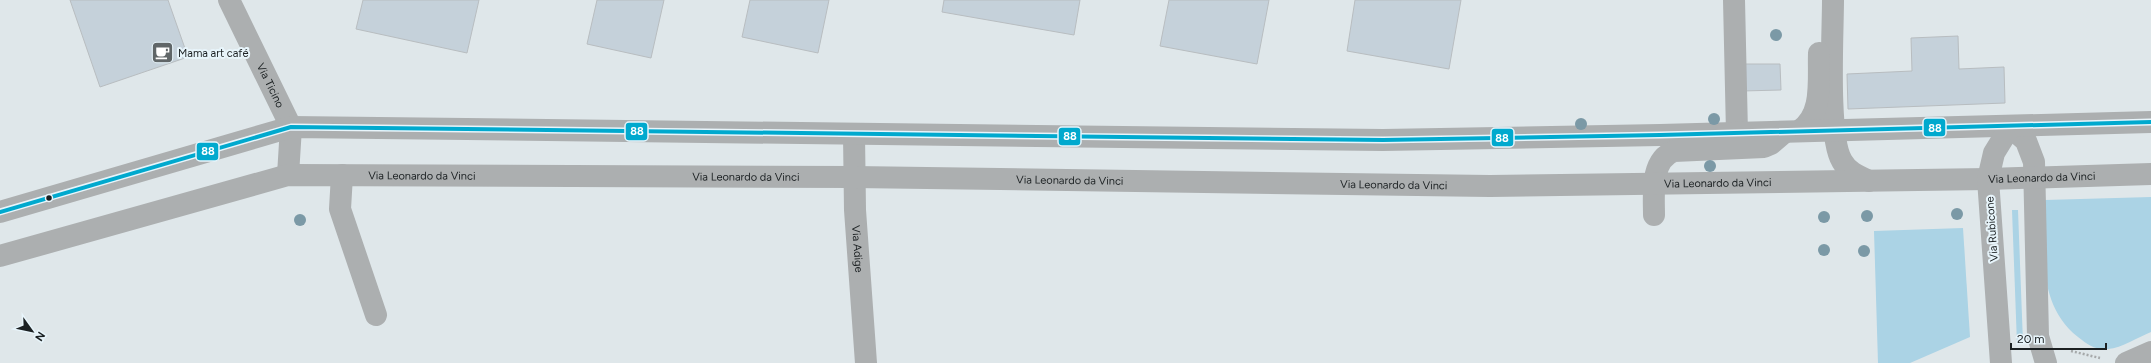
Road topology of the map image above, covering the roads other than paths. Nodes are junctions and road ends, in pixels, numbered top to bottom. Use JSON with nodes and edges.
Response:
{"nodes":[{"id":1,"x":229,"y":0,"type":"edge"},
{"id":2,"x":1734,"y":0,"type":"edge"},
{"id":3,"x":1821,"y":0,"type":"edge"},
{"id":4,"x":1833,"y":0,"type":"edge"},
{"id":5,"x":2151,"y":122,"type":"edge"},
{"id":6,"x":291,"y":127,"type":"junction"},
{"id":7,"x":2010,"y":127,"type":"junction"},
{"id":8,"x":1834,"y":130,"type":"junction"},
{"id":9,"x":1792,"y":131,"type":"junction"},
{"id":10,"x":1737,"y":133,"type":"junction"},
{"id":11,"x":854,"y":135,"type":"junction"},
{"id":12,"x":2151,"y":174,"type":"edge"},
{"id":13,"x":288,"y":175,"type":"junction"},
{"id":14,"x":342,"y":175,"type":"junction"},
{"id":15,"x":854,"y":177,"type":"junction"},
{"id":16,"x":2036,"y":178,"type":"junction"},
{"id":17,"x":1988,"y":179,"type":"junction"},
{"id":18,"x":1869,"y":181,"type":"junction"},
{"id":19,"x":1655,"y":184,"type":"junction"},
{"id":20,"x":0,"y":212,"type":"edge"},
{"id":21,"x":1654,"y":215,"type":"dead end"},
{"id":22,"x":0,"y":256,"type":"edge"},
{"id":23,"x":376,"y":315,"type":"dead end"},
{"id":24,"x":2038,"y":336,"type":"junction"},
{"id":25,"x":866,"y":363,"type":"edge"},
{"id":26,"x":2001,"y":363,"type":"edge"},
{"id":27,"x":2030,"y":363,"type":"edge"},
{"id":28,"x":2046,"y":363,"type":"edge"}],
"edges":[{"from":1,"to":6,"type":"street","name":"Via Ticino"},
{"from":2,"to":10,"type":"street"},
{"from":3,"to":9,"type":"street"},
{"from":4,"to":8,"type":"street"},
{"from":5,"to":7,"type":"street"},
{"from":6,"to":11,"type":"street"},
{"from":6,"to":13,"type":"street","name":"Via Ticino"},
{"from":6,"to":20,"type":"street"},
{"from":7,"to":8,"type":"street"},
{"from":7,"to":16,"type":"street"},
{"from":7,"to":17,"type":"street","name":"Via Rubicone"},
{"from":8,"to":9,"type":"street"},
{"from":8,"to":18,"type":"street"},
{"from":9,"to":10,"type":"street"},
{"from":9,"to":19,"type":"street"},
{"from":10,"to":11,"type":"street"},
{"from":11,"to":15,"type":"street","name":"Via Adige"},
{"from":12,"to":16,"type":"street","name":"Via Leonardo da Vinci"},
{"from":13,"to":14,"type":"street","name":"Via Leonardo da Vinci"},
{"from":13,"to":22,"type":"street","name":"Via Leonardo da Vinci"},
{"from":14,"to":15,"type":"street","name":"Via Leonardo da Vinci"},
{"from":14,"to":23,"type":"street"},
{"from":15,"to":19,"type":"street","name":"Via Leonardo da Vinci"},
{"from":15,"to":25,"type":"street","name":"Via Adige"},
{"from":16,"to":17,"type":"street","name":"Via Leonardo da Vinci"},
{"from":16,"to":24,"type":"street"},
{"from":17,"to":18,"type":"street","name":"Via Leonardo da Vinci"},
{"from":17,"to":26,"type":"street","name":"Via Rubicone"},
{"from":18,"to":19,"type":"street","name":"Via Leonardo da Vinci"},
{"from":19,"to":21,"type":"street"},
{"from":24,"to":27,"type":"street"},
{"from":24,"to":28,"type":"street"}]}
